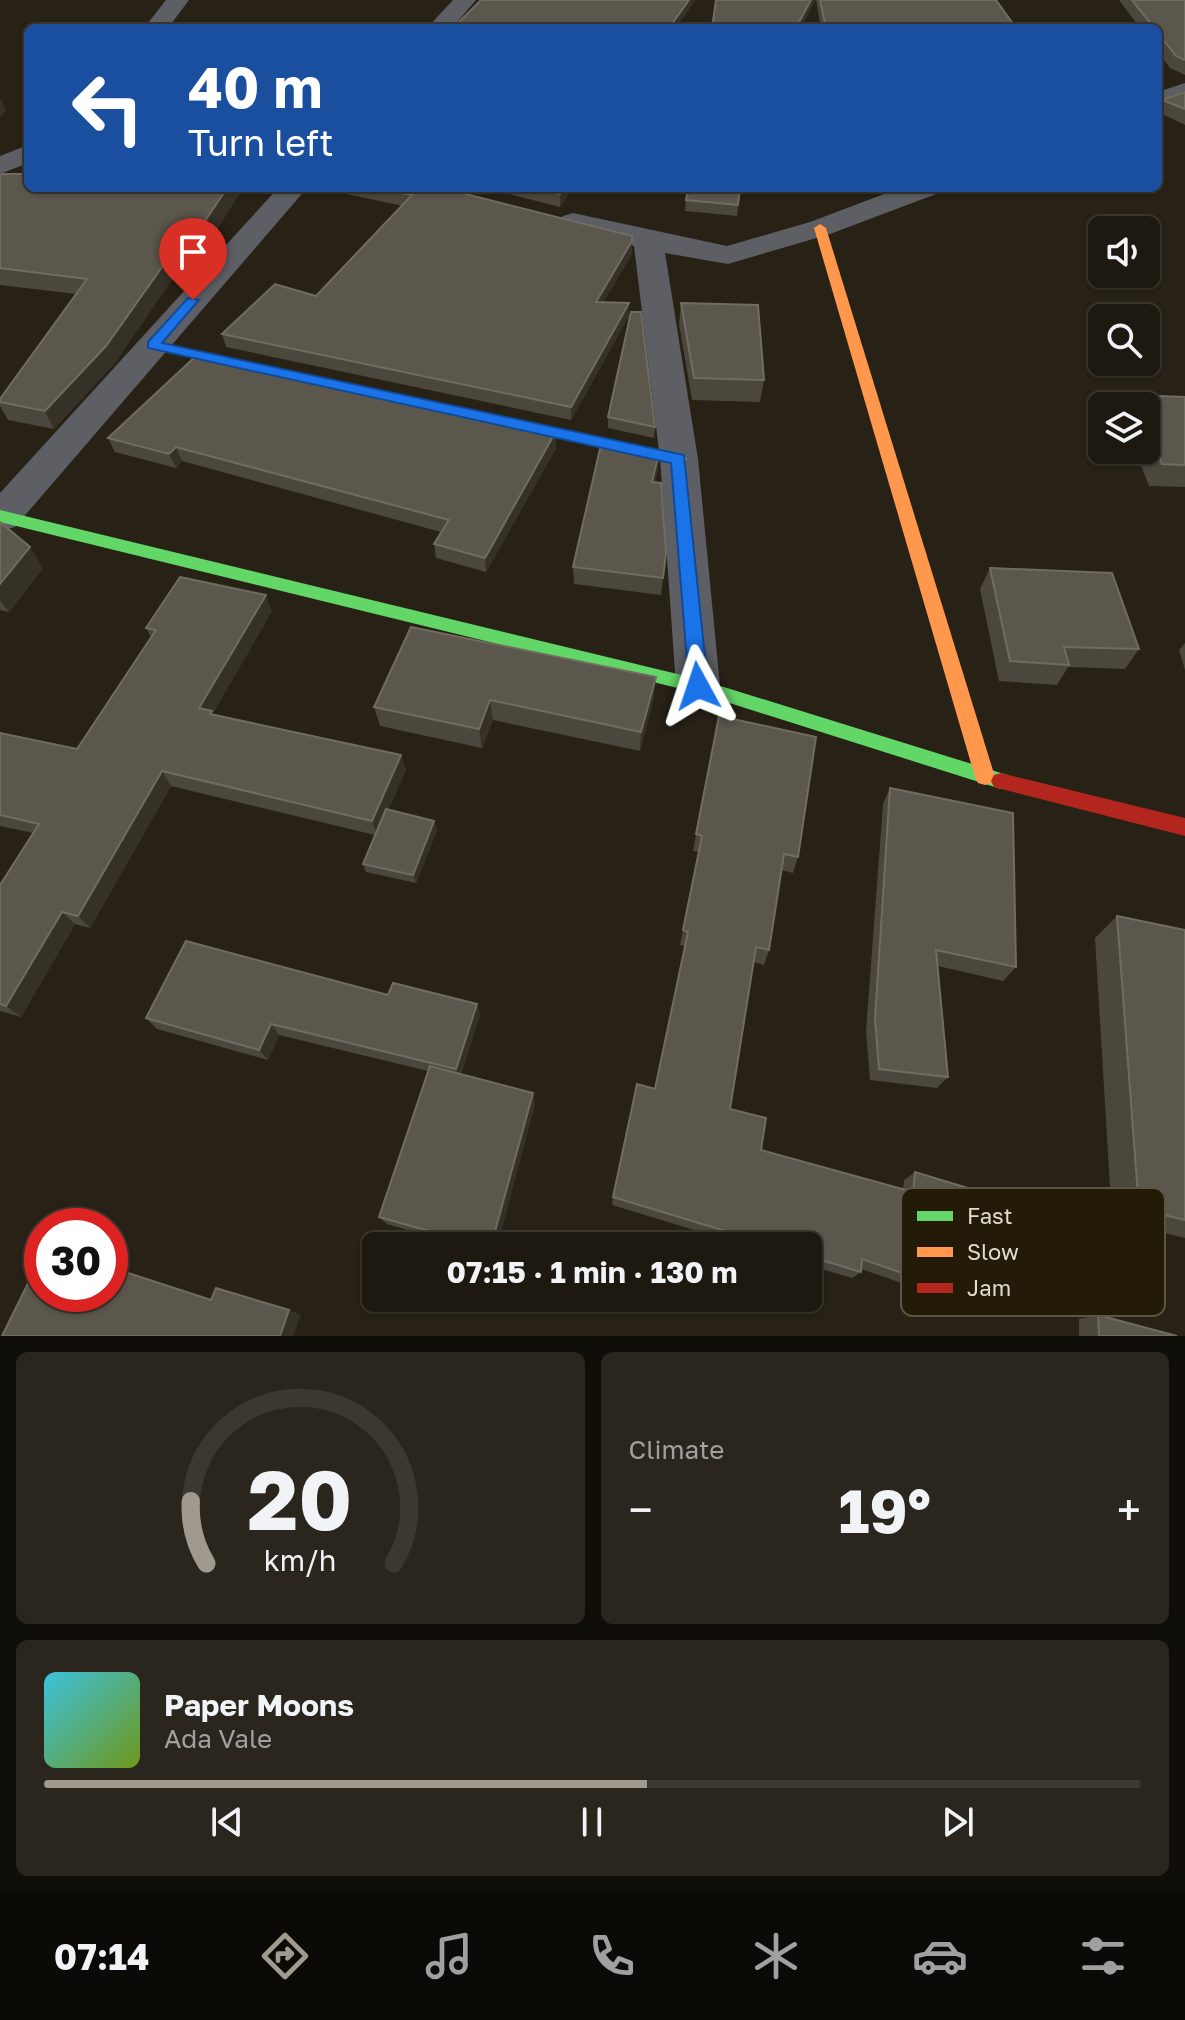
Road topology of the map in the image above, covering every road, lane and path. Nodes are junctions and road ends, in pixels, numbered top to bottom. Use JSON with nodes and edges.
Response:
{"nodes":[{"id":1,"x":178,"y":0,"type":"edge"},
{"id":2,"x":465,"y":0,"type":"edge"},
{"id":3,"x":159,"y":24,"type":"edge"},
{"id":4,"x":443,"y":24,"type":"edge"},
{"id":5,"x":1185,"y":91,"type":"edge"},
{"id":6,"x":1162,"y":100,"type":"edge"},
{"id":7,"x":24,"y":155,"type":"edge"},
{"id":8,"x":0,"y":166,"type":"edge"},
{"id":9,"x":289,"y":192,"type":"edge"},
{"id":10,"x":915,"y":192,"type":"edge"},
{"id":11,"x":544,"y":215,"type":"edge"},
{"id":12,"x":820,"y":228,"type":"junction"},
{"id":13,"x":649,"y":241,"type":"junction"},
{"id":14,"x":728,"y":255,"type":"junction"},
{"id":15,"x":652,"y":280,"type":"junction"},
{"id":16,"x":153,"y":345,"type":"junction"},
{"id":17,"x":277,"y":372,"type":"edge"},
{"id":18,"x":307,"y":379,"type":"edge"},
{"id":19,"x":679,"y":459,"type":"junction"},
{"id":20,"x":1,"y":516,"type":"edge"},
{"id":21,"x":698,"y":686,"type":"junction"},
{"id":22,"x":985,"y":777,"type":"junction"},
{"id":23,"x":1185,"y":827,"type":"edge"}],
"edges":[{"from":1,"to":3,"type":"street"},
{"from":2,"to":4,"type":"street"},
{"from":5,"to":6,"type":"street"},
{"from":7,"to":8,"type":"street"},
{"from":9,"to":16,"type":"street"},
{"from":10,"to":12,"type":"street"},
{"from":11,"to":13,"type":"street"},
{"from":12,"to":14,"type":"street"},
{"from":12,"to":22,"type":"street"},
{"from":13,"to":14,"type":"street"},
{"from":13,"to":15,"type":"street"},
{"from":14,"to":15,"type":"street"},
{"from":15,"to":19,"type":"street"},
{"from":16,"to":17,"type":"street"},
{"from":16,"to":20,"type":"street"},
{"from":18,"to":19,"type":"street"},
{"from":19,"to":21,"type":"street"},
{"from":20,"to":21,"type":"street"},
{"from":21,"to":22,"type":"street"},
{"from":22,"to":23,"type":"street"}]}
